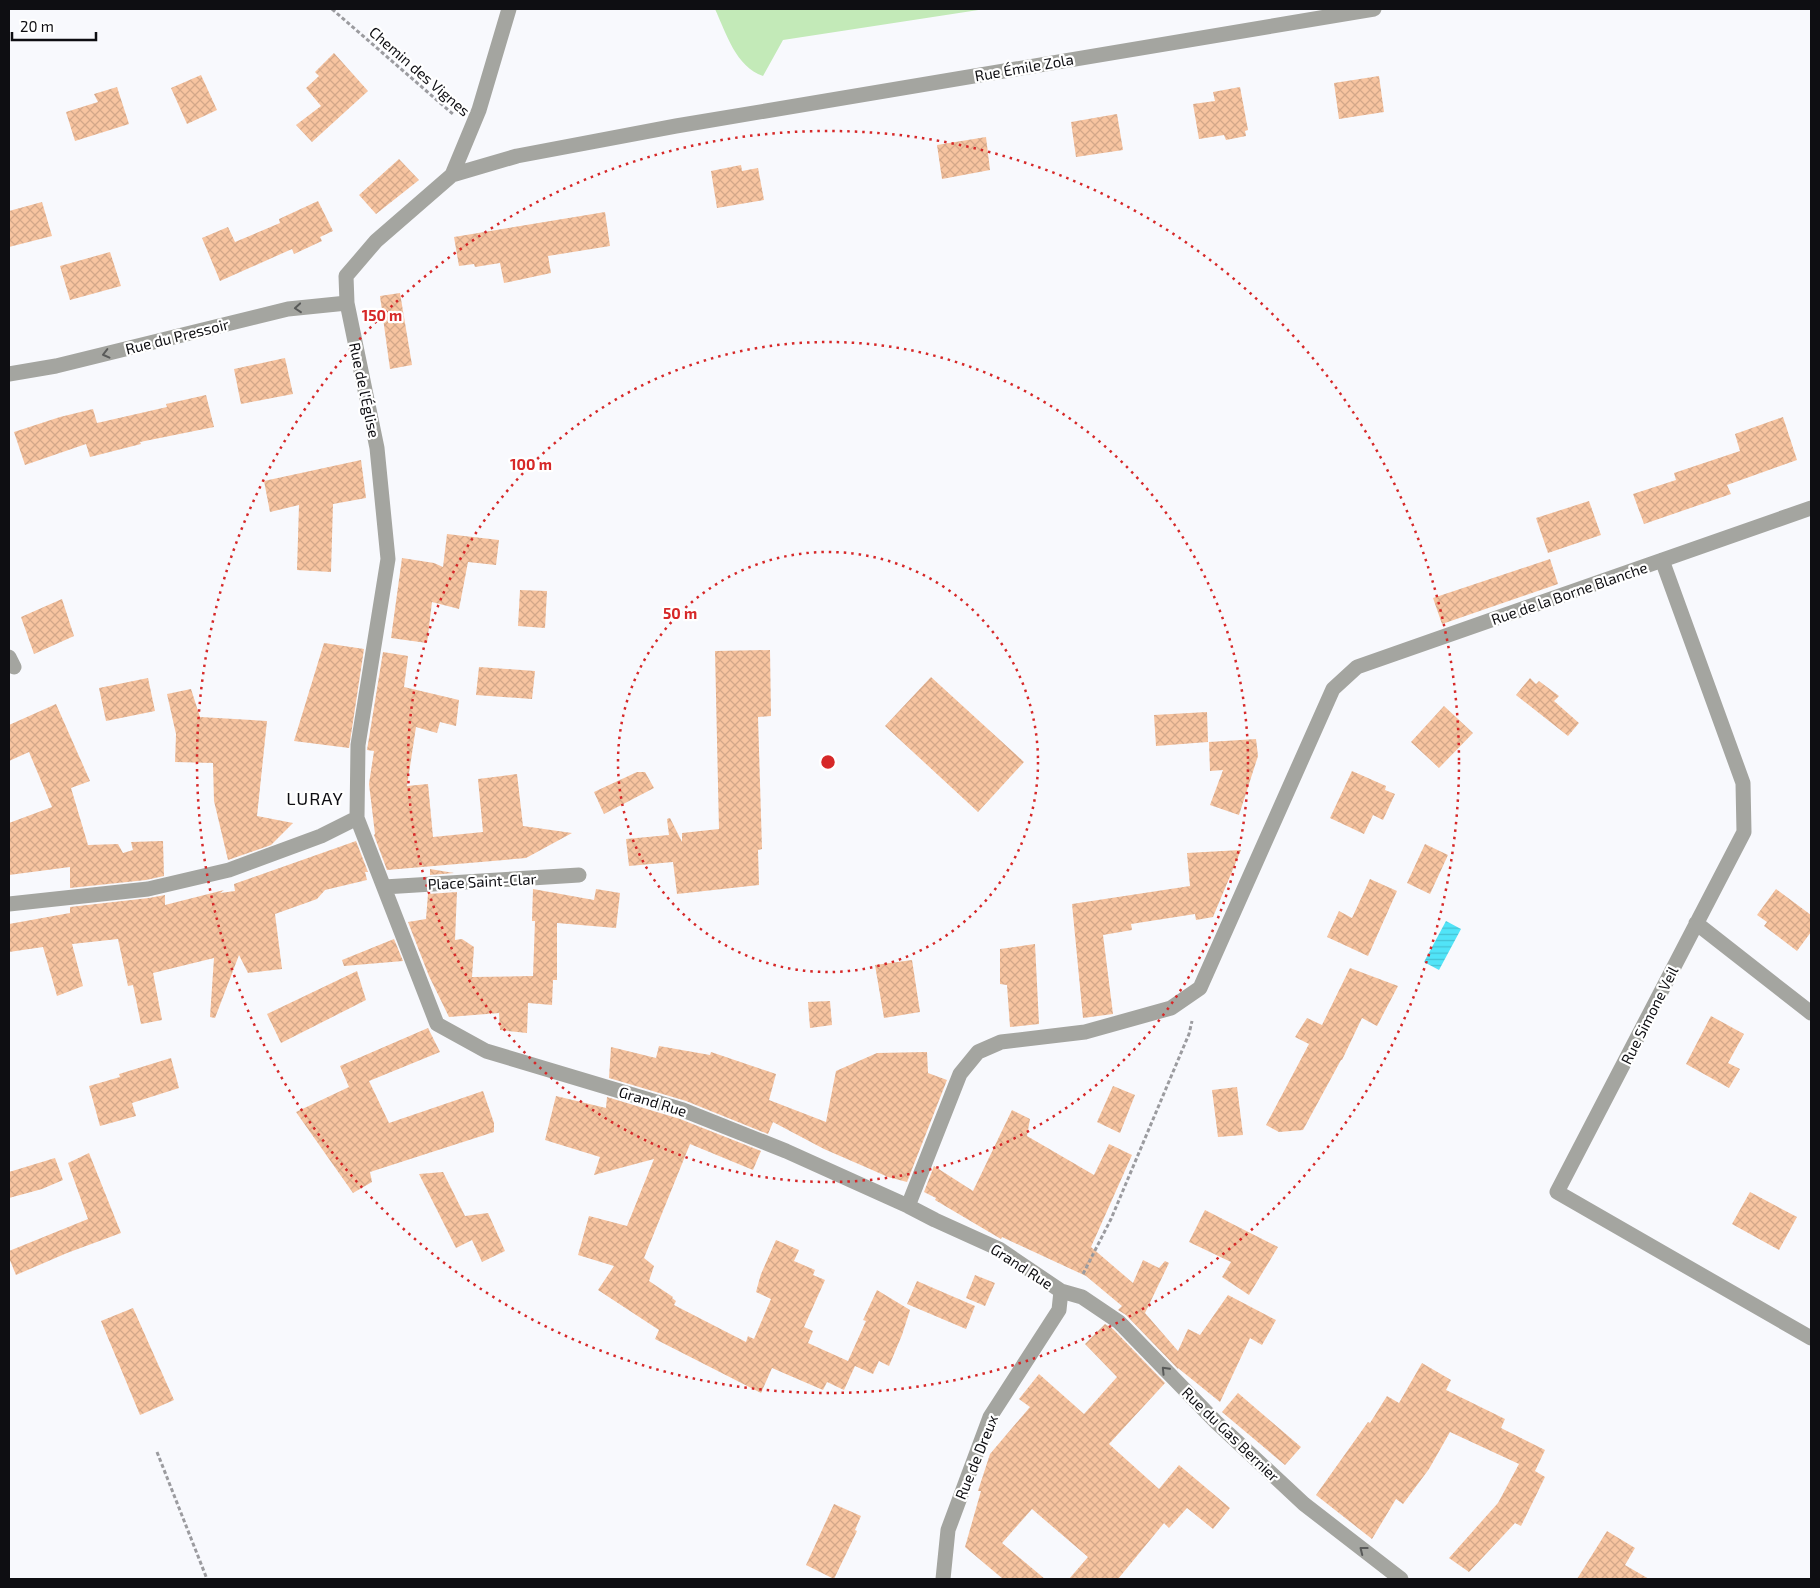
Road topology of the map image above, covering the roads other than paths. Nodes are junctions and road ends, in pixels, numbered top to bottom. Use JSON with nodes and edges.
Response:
{"nodes":[{"id":1,"x":509,"y":9,"type":"edge"},
{"id":2,"x":1372,"y":9,"type":"edge"},
{"id":3,"x":676,"y":126,"type":"joint"},
{"id":4,"x":452,"y":175,"type":"junction"},
{"id":5,"x":347,"y":303,"type":"junction"},
{"id":6,"x":9,"y":374,"type":"edge"},
{"id":7,"x":1811,"y":508,"type":"edge"},
{"id":8,"x":1662,"y":560,"type":"junction"},
{"id":9,"x":357,"y":818,"type":"junction"},
{"id":10,"x":579,"y":875,"type":"dead end"},
{"id":11,"x":384,"y":886,"type":"junction"},
{"id":12,"x":9,"y":904,"type":"edge"},
{"id":13,"x":1696,"y":924,"type":"junction"},
{"id":14,"x":1811,"y":1013,"type":"edge"},
{"id":15,"x":908,"y":1206,"type":"junction"},
{"id":16,"x":1060,"y":1291,"type":"junction"},
{"id":17,"x":1811,"y":1338,"type":"edge"},
{"id":18,"x":943,"y":1579,"type":"edge"},
{"id":19,"x":1401,"y":1579,"type":"edge"}],
"edges":[{"from":1,"to":4,"type":"street"},
{"from":2,"to":3,"type":"street","name":"Rue Émile Zola"},
{"from":3,"to":4,"type":"street","name":"Rue de l'Église"},
{"from":4,"to":5,"type":"street","name":"Rue de l'Église"},
{"from":5,"to":6,"type":"street","name":"Rue du Pressoir","one_way":true},
{"from":5,"to":9,"type":"street","name":"Rue de l'Église"},
{"from":7,"to":8,"type":"street","name":"Rue de la Borne Blanche"},
{"from":8,"to":13,"type":"street","name":"Rue Simone Veil"},
{"from":8,"to":15,"type":"street","name":"Rue de la Borne Blanche"},
{"from":9,"to":11,"type":"street","name":"Grand Rue"},
{"from":9,"to":12,"type":"street"},
{"from":10,"to":11,"type":"street","name":"Place Saint-Clar"},
{"from":11,"to":15,"type":"street","name":"Grand Rue"},
{"from":13,"to":14,"type":"street"},
{"from":13,"to":17,"type":"street","name":"Rue Simone Veil"},
{"from":15,"to":16,"type":"street","name":"Grand Rue"},
{"from":16,"to":18,"type":"street","name":"Rue de Dreux"},
{"from":19,"to":16,"type":"street","name":"Rue du Gas Bernier","one_way":true}]}
